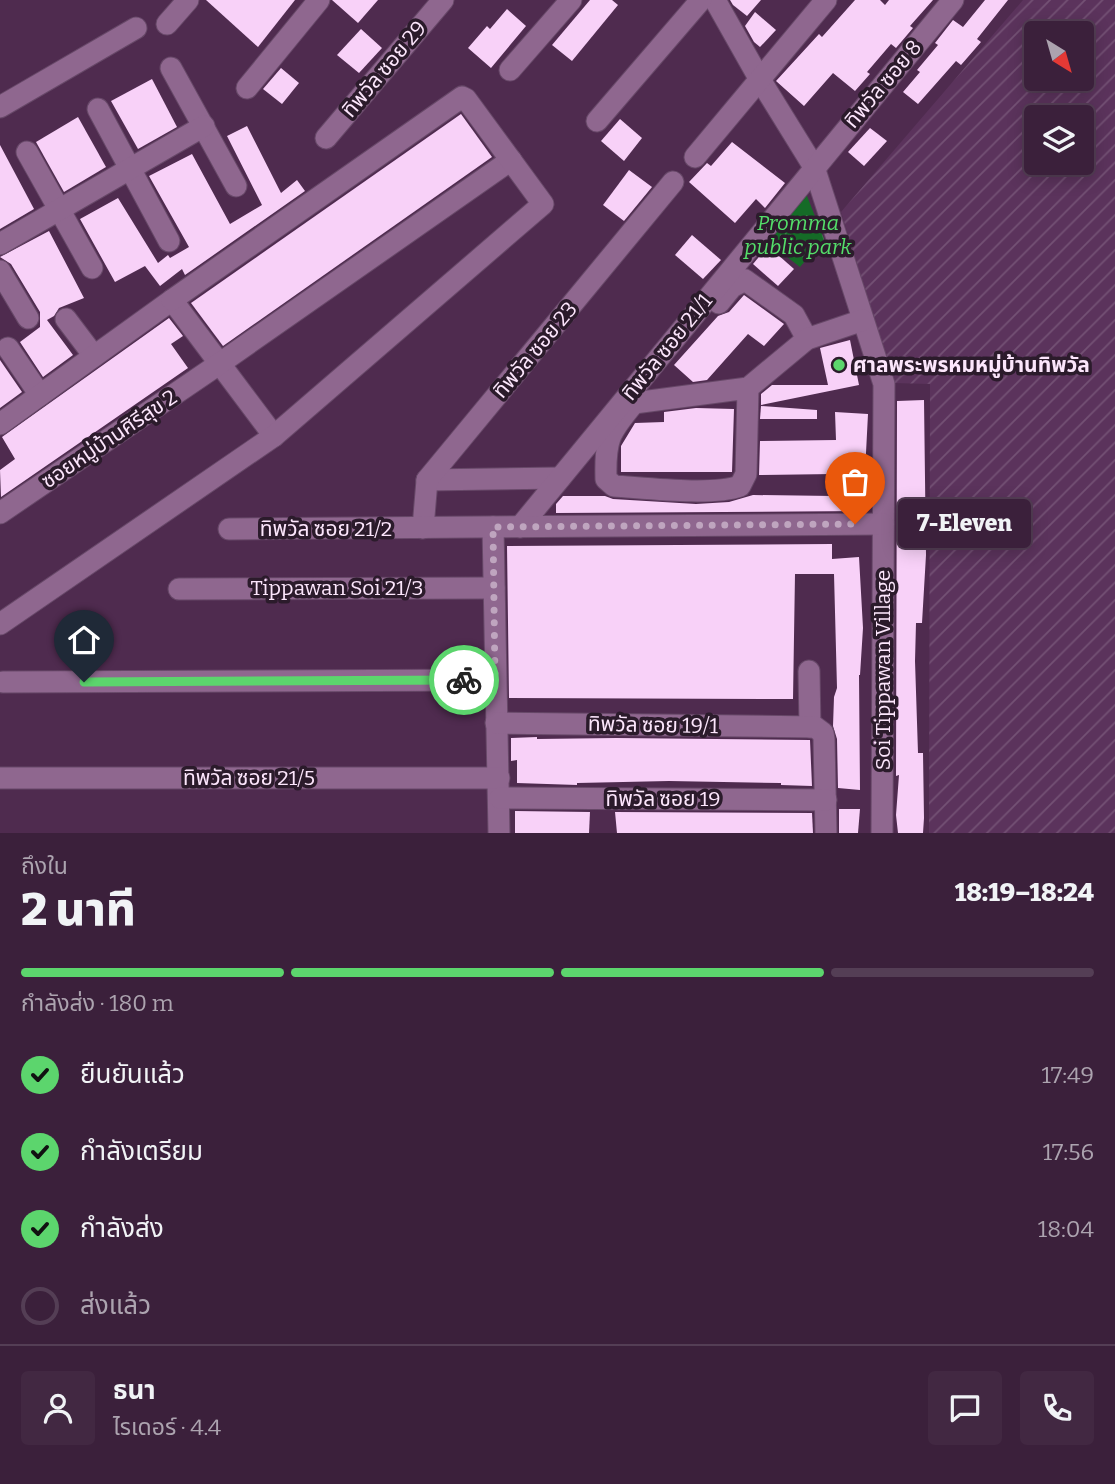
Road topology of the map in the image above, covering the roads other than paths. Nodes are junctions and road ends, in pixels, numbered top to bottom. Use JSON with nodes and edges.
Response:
{"nodes":[{"id":1,"x":187,"y":0,"type":"edge"},
{"id":2,"x":319,"y":0,"type":"edge"},
{"id":3,"x":443,"y":0,"type":"edge"},
{"id":4,"x":571,"y":0,"type":"edge"},
{"id":5,"x":701,"y":0,"type":"edge"},
{"id":6,"x":715,"y":0,"type":"edge"},
{"id":7,"x":826,"y":0,"type":"edge"},
{"id":8,"x":953,"y":0,"type":"edge"},
{"id":9,"x":167,"y":24,"type":"dead end"},
{"id":10,"x":136,"y":28,"type":"dead end"},
{"id":11,"x":171,"y":68,"type":"dead end"},
{"id":12,"x":510,"y":70,"type":"dead end"},
{"id":13,"x":759,"y":78,"type":"junction"},
{"id":14,"x":247,"y":88,"type":"dead end"},
{"id":15,"x":0,"y":107,"type":"edge"},
{"id":16,"x":98,"y":109,"type":"dead end"},
{"id":17,"x":597,"y":121,"type":"dead end"},
{"id":18,"x":204,"y":126,"type":"junction"},
{"id":19,"x":326,"y":138,"type":"dead end"},
{"id":20,"x":27,"y":152,"type":"dead end"},
{"id":21,"x":695,"y":157,"type":"dead end"},
{"id":22,"x":511,"y":160,"type":"junction"},
{"id":23,"x":814,"y":167,"type":"junction"},
{"id":24,"x":129,"y":168,"type":"junction"},
{"id":25,"x":673,"y":182,"type":"dead end"},
{"id":26,"x":236,"y":186,"type":"dead end"},
{"id":27,"x":59,"y":210,"type":"junction"},
{"id":28,"x":169,"y":241,"type":"dead end"},
{"id":29,"x":0,"y":244,"type":"edge"},
{"id":30,"x":92,"y":268,"type":"dead end"},
{"id":31,"x":0,"y":271,"type":"edge"},
{"id":32,"x":172,"y":300,"type":"junction"},
{"id":33,"x":28,"y":318,"type":"dead end"},
{"id":34,"x":66,"y":319,"type":"dead end"},
{"id":35,"x":863,"y":320,"type":"junction"},
{"id":36,"x":807,"y":340,"type":"junction"},
{"id":37,"x":8,"y":348,"type":"dead end"},
{"id":38,"x":94,"y":356,"type":"junction"},
{"id":39,"x":219,"y":364,"type":"junction"},
{"id":40,"x":748,"y":388,"type":"junction"},
{"id":41,"x":40,"y":395,"type":"junction"},
{"id":42,"x":657,"y":399,"type":"junction"},
{"id":43,"x":0,"y":424,"type":"edge"},
{"id":44,"x":274,"y":436,"type":"junction"},
{"id":45,"x":560,"y":478,"type":"junction"},
{"id":46,"x":427,"y":480,"type":"junction"},
{"id":47,"x":0,"y":513,"type":"edge"},
{"id":48,"x":883,"y":524,"type":"junction"},
{"id":49,"x":493,"y":527,"type":"junction"},
{"id":50,"x":520,"y":527,"type":"junction"},
{"id":51,"x":423,"y":528,"type":"junction"},
{"id":52,"x":229,"y":529,"type":"dead end"},
{"id":53,"x":494,"y":587,"type":"junction"},
{"id":54,"x":179,"y":589,"type":"dead end"},
{"id":55,"x":0,"y":624,"type":"edge"},
{"id":56,"x":809,"y":671,"type":"dead end"},
{"id":57,"x":495,"y":680,"type":"junction"},
{"id":58,"x":3,"y":682,"type":"dead end"},
{"id":59,"x":496,"y":723,"type":"junction"},
{"id":60,"x":810,"y":727,"type":"junction"},
{"id":61,"x":0,"y":778,"type":"edge"},
{"id":62,"x":499,"y":788,"type":"junction"},
{"id":63,"x":826,"y":800,"type":"junction"},
{"id":64,"x":499,"y":833,"type":"edge"},
{"id":65,"x":826,"y":833,"type":"edge"},
{"id":66,"x":882,"y":833,"type":"edge"}],
"edges":[{"from":1,"to":9,"type":"street"},
{"from":2,"to":14,"type":"street"},
{"from":3,"to":19,"type":"street","name":"ทิพวัล ซอย 29"},
{"from":4,"to":12,"type":"street"},
{"from":5,"to":17,"type":"street"},
{"from":6,"to":13,"type":"street","name":"Soi Tippawan Village"},
{"from":7,"to":13,"type":"street"},
{"from":8,"to":23,"type":"street","name":"ทิพวัล ซอย 8"},
{"from":10,"to":15,"type":"street"},
{"from":11,"to":18,"type":"street"},
{"from":13,"to":21,"type":"street"},
{"from":13,"to":23,"type":"street","name":"Soi Tippawan Village"},
{"from":16,"to":24,"type":"street"},
{"from":18,"to":24,"type":"street"},
{"from":18,"to":26,"type":"street"},
{"from":20,"to":27,"type":"street"},
{"from":22,"to":32,"type":"street"},
{"from":22,"to":39,"type":"street","name":"ซอยหมู่บ้านศิรีสุข 2"},
{"from":22,"to":44,"type":"street"},
{"from":23,"to":35,"type":"street","name":"Soi Tippawan Village"},
{"from":23,"to":45,"type":"street","name":"ทิพวัล ซอย 21/1"},
{"from":24,"to":27,"type":"street"},
{"from":24,"to":28,"type":"street"},
{"from":25,"to":46,"type":"street","name":"ทิพวัล ซอย 23"},
{"from":27,"to":29,"type":"street"},
{"from":27,"to":30,"type":"street"},
{"from":31,"to":33,"type":"street"},
{"from":32,"to":38,"type":"street"},
{"from":32,"to":39,"type":"street"},
{"from":34,"to":38,"type":"street"},
{"from":35,"to":36,"type":"street"},
{"from":35,"to":48,"type":"street","name":"Soi Tippawan Village"},
{"from":36,"to":40,"type":"street"},
{"from":36,"to":42,"type":"street"},
{"from":37,"to":41,"type":"street"},
{"from":38,"to":41,"type":"street"},
{"from":39,"to":44,"type":"street"},
{"from":39,"to":47,"type":"street","name":"ซอยหมู่บ้านศิรีสุข 2"},
{"from":40,"to":42,"type":"street"},
{"from":40,"to":42,"type":"street"},
{"from":41,"to":43,"type":"street"},
{"from":44,"to":55,"type":"street"},
{"from":45,"to":46,"type":"street"},
{"from":45,"to":50,"type":"street","name":"ทิพวัล ซอย 21/1"},
{"from":46,"to":51,"type":"street"},
{"from":48,"to":50,"type":"street","name":"ทิพวัล ซอย 21/2"},
{"from":48,"to":66,"type":"street","name":"Soi Tippawan Village"},
{"from":49,"to":50,"type":"street","name":"ทิพวัล ซอย 21/2"},
{"from":49,"to":51,"type":"street","name":"ทิพวัล ซอย 21/2"},
{"from":49,"to":53,"type":"street"},
{"from":51,"to":52,"type":"street","name":"ทิพวัล ซอย 21/2"},
{"from":53,"to":54,"type":"street","name":"Tippawan Soi 21/3"},
{"from":53,"to":57,"type":"street"},
{"from":56,"to":60,"type":"street"},
{"from":57,"to":58,"type":"street"},
{"from":57,"to":59,"type":"street"},
{"from":59,"to":60,"type":"street","name":"ทิพวัล ซอย 19/1"},
{"from":59,"to":62,"type":"street"},
{"from":60,"to":63,"type":"street"},
{"from":61,"to":62,"type":"street","name":"ทิพวัล ซอย 21/5"},
{"from":62,"to":63,"type":"street","name":"ทิพวัล ซอย 19"},
{"from":62,"to":64,"type":"street"},
{"from":63,"to":65,"type":"street"}]}
